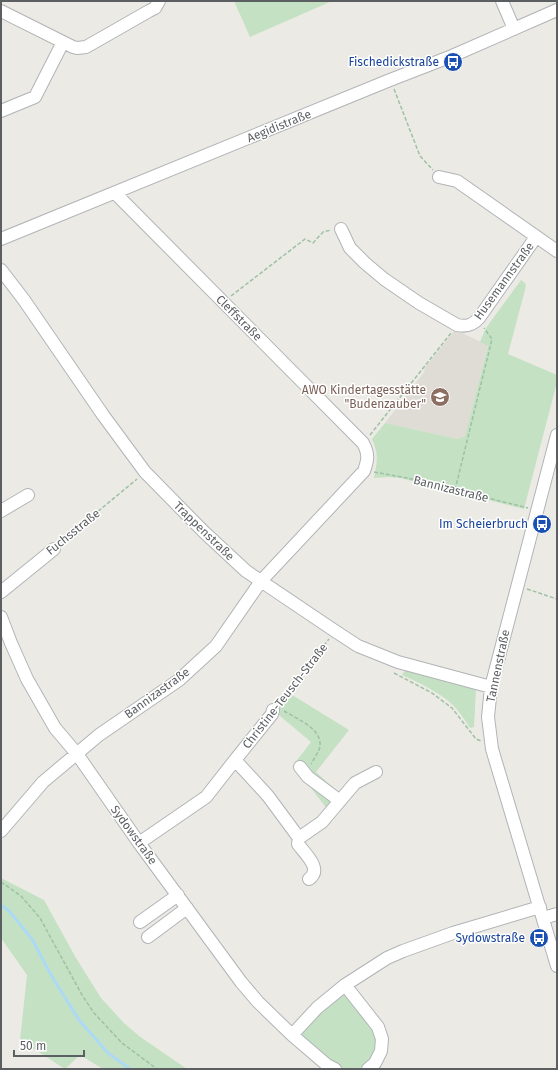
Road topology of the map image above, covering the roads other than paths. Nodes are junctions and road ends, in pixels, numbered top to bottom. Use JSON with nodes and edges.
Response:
{"nodes":[{"id":1,"x":159,"y":1,"type":"edge"},
{"id":2,"x":502,"y":1,"type":"edge"},
{"id":3,"x":557,"y":10,"type":"edge"},
{"id":4,"x":1,"y":11,"type":"edge"},
{"id":5,"x":514,"y":29,"type":"junction"},
{"id":6,"x":63,"y":42,"type":"junction"},
{"id":7,"x":1,"y":112,"type":"edge"},
{"id":8,"x":439,"y":177,"type":"road end"},
{"id":9,"x":115,"y":194,"type":"junction"},
{"id":10,"x":341,"y":229,"type":"road end"},
{"id":11,"x":536,"y":237,"type":"junction"},
{"id":12,"x":1,"y":239,"type":"edge"},
{"id":13,"x":557,"y":251,"type":"edge"},
{"id":14,"x":1,"y":270,"type":"edge"},
{"id":15,"x":557,"y":435,"type":"edge"},
{"id":16,"x":364,"y":471,"type":"joint"},
{"id":17,"x":553,"y":471,"type":"edge"},
{"id":18,"x":28,"y":495,"type":"dead end"},
{"id":19,"x":1,"y":511,"type":"edge"},
{"id":20,"x":54,"y":549,"type":"road end"},
{"id":21,"x":261,"y":581,"type":"junction"},
{"id":22,"x":1,"y":592,"type":"edge"},
{"id":23,"x":1,"y":617,"type":"edge"},
{"id":24,"x":491,"y":687,"type":"junction"},
{"id":25,"x":274,"y":708,"type":"road end"},
{"id":26,"x":77,"y":754,"type":"junction"},
{"id":27,"x":236,"y":760,"type":"junction"},
{"id":28,"x":303,"y":770,"type":"road end"},
{"id":29,"x":376,"y":772,"type":"dead end"},
{"id":30,"x":340,"y":801,"type":"junction"},
{"id":31,"x":1,"y":831,"type":"edge"},
{"id":32,"x":299,"y":838,"type":"junction"},
{"id":33,"x":139,"y":843,"type":"junction"},
{"id":34,"x":309,"y":879,"type":"dead end"},
{"id":35,"x":178,"y":895,"type":"junction"},
{"id":36,"x":187,"y":908,"type":"junction"},
{"id":37,"x":542,"y":912,"type":"junction"},
{"id":38,"x":557,"y":914,"type":"edge"},
{"id":39,"x":140,"y":922,"type":"dead end"},
{"id":40,"x":148,"y":937,"type":"dead end"},
{"id":41,"x":557,"y":966,"type":"edge"},
{"id":42,"x":345,"y":985,"type":"junction"},
{"id":43,"x":292,"y":1035,"type":"junction"},
{"id":44,"x":335,"y":1069,"type":"edge"},
{"id":45,"x":368,"y":1069,"type":"edge"}],
"edges":[{"from":1,"to":6,"type":"street"},
{"from":2,"to":5,"type":"street"},
{"from":3,"to":5,"type":"street","name":"Aegidistraße"},
{"from":4,"to":6,"type":"street"},
{"from":5,"to":9,"type":"street","name":"Aegidistraße"},
{"from":6,"to":7,"type":"street"},
{"from":8,"to":11,"type":"street"},
{"from":9,"to":12,"type":"street","name":"Aegidistraße"},
{"from":9,"to":16,"type":"street","name":"Cleffstraße"},
{"from":10,"to":11,"type":"street","name":"Husemannstraße"},
{"from":11,"to":13,"type":"street"},
{"from":14,"to":21,"type":"street","name":"Trappenstraße"},
{"from":15,"to":17,"type":"street","name":"Tannenstraße"},
{"from":16,"to":21,"type":"street","name":"Bannizastraße"},
{"from":17,"to":24,"type":"street","name":"Tannenstraße"},
{"from":18,"to":19,"type":"street"},
{"from":20,"to":22,"type":"street","name":"Fuchsstraße"},
{"from":21,"to":24,"type":"street","name":"Trappenstraße"},
{"from":21,"to":26,"type":"street","name":"Bannizastraße"},
{"from":23,"to":26,"type":"street","name":"Sydowstraße"},
{"from":24,"to":37,"type":"street","name":"Tannenstraße"},
{"from":25,"to":27,"type":"street","name":"Christine-Teusch-Straße"},
{"from":26,"to":31,"type":"street","name":"Bannizastraße"},
{"from":26,"to":33,"type":"street","name":"Sydowstraße"},
{"from":27,"to":32,"type":"street","name":"Christine-Teusch-Straße"},
{"from":27,"to":33,"type":"street","name":"Christine-Teusch-Straße"},
{"from":28,"to":30,"type":"street"},
{"from":29,"to":30,"type":"street"},
{"from":30,"to":32,"type":"street"},
{"from":32,"to":34,"type":"street","name":"Christine-Teusch-Straße"},
{"from":33,"to":35,"type":"street","name":"Sydowstraße"},
{"from":35,"to":36,"type":"street","name":"Sydowstraße"},
{"from":35,"to":39,"type":"street"},
{"from":36,"to":40,"type":"street"},
{"from":36,"to":43,"type":"street","name":"Sydowstraße"},
{"from":37,"to":38,"type":"street"},
{"from":37,"to":41,"type":"street","name":"Tannenstraße"},
{"from":37,"to":42,"type":"street"},
{"from":42,"to":43,"type":"street"},
{"from":42,"to":45,"type":"street"},
{"from":43,"to":44,"type":"street","name":"Sydowstraße"}]}
